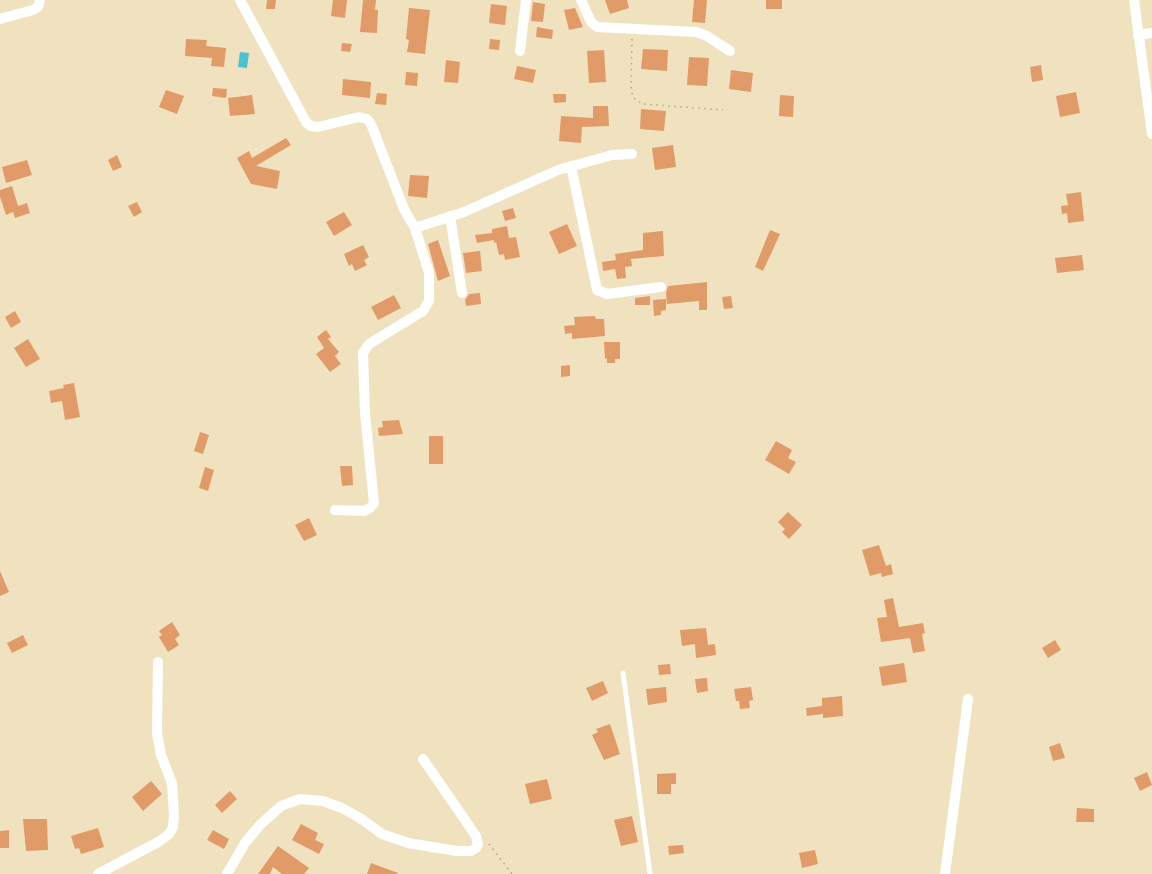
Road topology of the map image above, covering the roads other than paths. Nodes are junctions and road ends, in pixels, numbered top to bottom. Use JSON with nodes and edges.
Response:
{"nodes":[{"id":1,"x":40,"y":0,"type":"edge"},
{"id":2,"x":240,"y":0,"type":"edge"},
{"id":3,"x":526,"y":0,"type":"edge"},
{"id":4,"x":581,"y":0,"type":"edge"},
{"id":5,"x":1134,"y":0,"type":"edge"},
{"id":6,"x":0,"y":19,"type":"edge"},
{"id":7,"x":1152,"y":33,"type":"edge"},
{"id":8,"x":1138,"y":35,"type":"junction"},
{"id":9,"x":520,"y":51,"type":"dead end"},
{"id":10,"x":730,"y":51,"type":"dead end"},
{"id":11,"x":1152,"y":134,"type":"edge"},
{"id":12,"x":632,"y":154,"type":"dead end"},
{"id":13,"x":572,"y":166,"type":"junction"},
{"id":14,"x":450,"y":216,"type":"junction"},
{"id":15,"x":415,"y":228,"type":"junction"},
{"id":16,"x":661,"y":287,"type":"dead end"},
{"id":17,"x":462,"y":293,"type":"dead end"},
{"id":18,"x":335,"y":510,"type":"dead end"},
{"id":19,"x":158,"y":662,"type":"dead end"},
{"id":20,"x":623,"y":673,"type":"dead end"},
{"id":21,"x":968,"y":699,"type":"dead end"},
{"id":22,"x":423,"y":759,"type":"dead end"},
{"id":23,"x":98,"y":874,"type":"edge"},
{"id":24,"x":226,"y":874,"type":"edge"},
{"id":25,"x":650,"y":874,"type":"edge"},
{"id":26,"x":945,"y":874,"type":"edge"}],
"edges":[{"from":1,"to":6,"type":"street"},
{"from":2,"to":15,"type":"street"},
{"from":3,"to":9,"type":"street"},
{"from":4,"to":10,"type":"street"},
{"from":5,"to":8,"type":"street"},
{"from":7,"to":8,"type":"street"},
{"from":8,"to":11,"type":"street"},
{"from":12,"to":13,"type":"street"},
{"from":13,"to":14,"type":"street"},
{"from":13,"to":16,"type":"street"},
{"from":14,"to":15,"type":"street"},
{"from":14,"to":17,"type":"street"},
{"from":15,"to":18,"type":"street"},
{"from":19,"to":23,"type":"street"},
{"from":20,"to":25,"type":"lane"},
{"from":21,"to":26,"type":"street"},
{"from":22,"to":24,"type":"street"}]}
